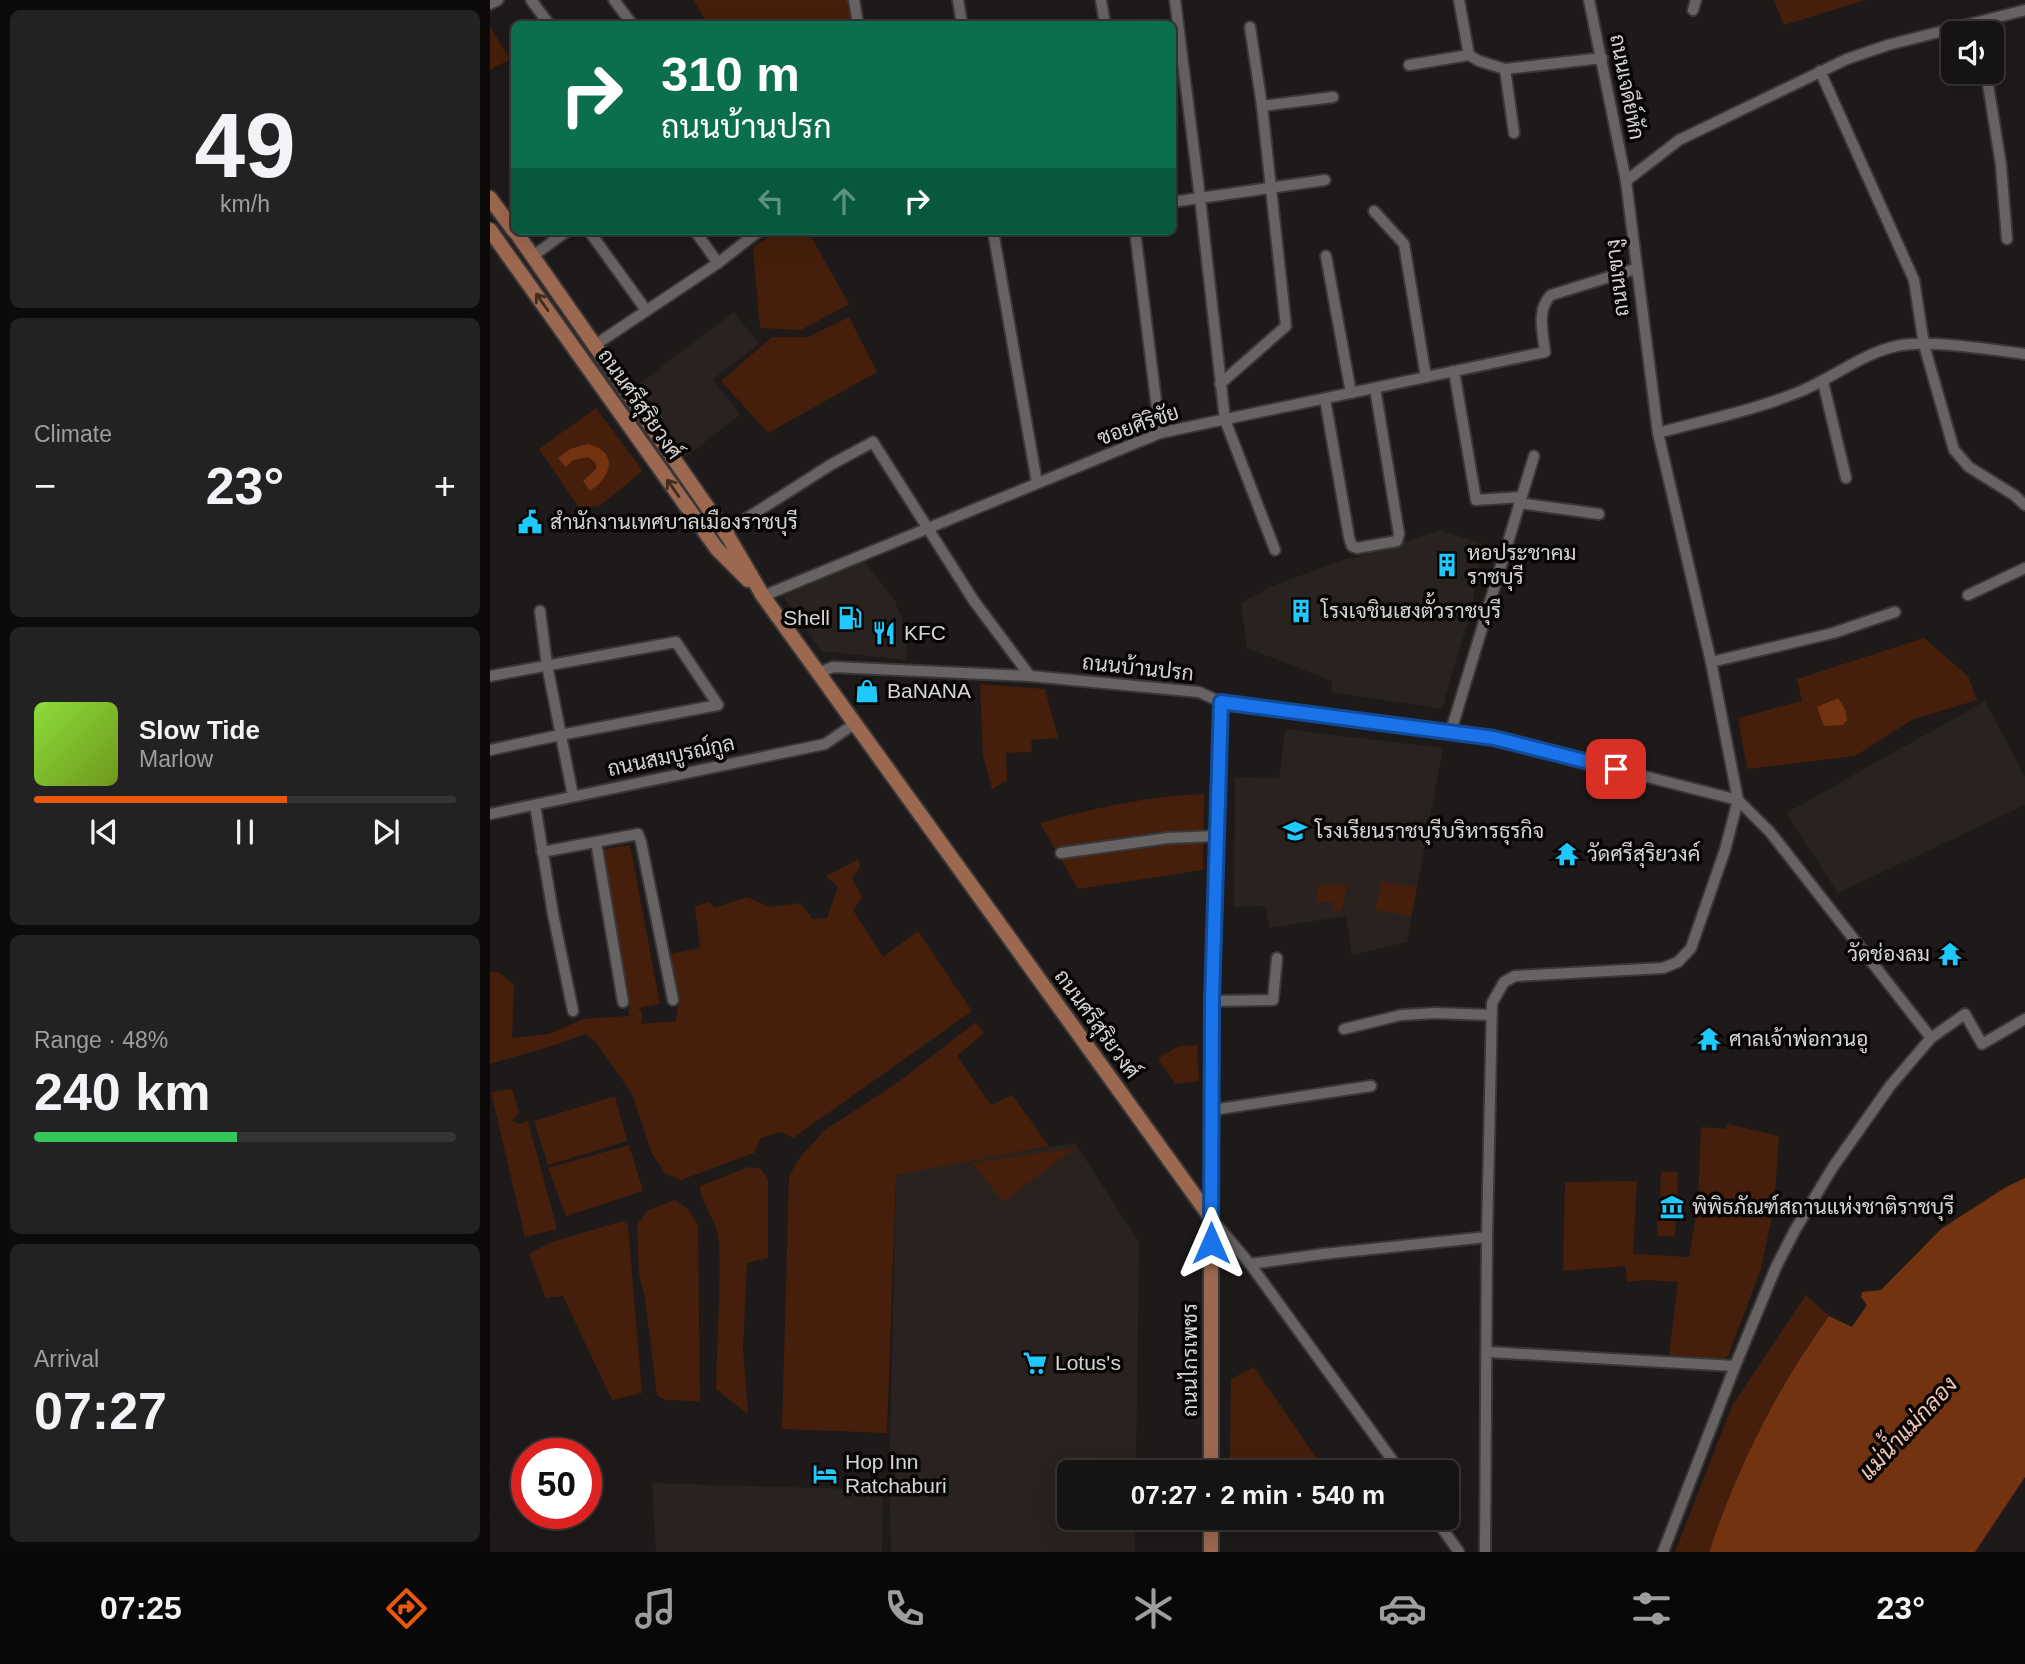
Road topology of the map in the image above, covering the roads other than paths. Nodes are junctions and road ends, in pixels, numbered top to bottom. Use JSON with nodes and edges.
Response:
{"nodes":[{"id":1,"x":498,"y":0,"type":"edge"},
{"id":2,"x":531,"y":0,"type":"edge"},
{"id":3,"x":614,"y":0,"type":"edge"},
{"id":4,"x":854,"y":0,"type":"edge"},
{"id":5,"x":958,"y":0,"type":"edge"},
{"id":6,"x":1101,"y":0,"type":"edge"},
{"id":7,"x":1175,"y":0,"type":"edge"},
{"id":8,"x":1459,"y":0,"type":"edge"},
{"id":9,"x":1589,"y":0,"type":"edge"},
{"id":10,"x":490,"y":4,"type":"edge"},
{"id":11,"x":2025,"y":10,"type":"edge"},
{"id":12,"x":547,"y":21,"type":"edge"},
{"id":13,"x":630,"y":21,"type":"edge"},
{"id":14,"x":858,"y":21,"type":"edge"},
{"id":15,"x":962,"y":21,"type":"edge"},
{"id":16,"x":1104,"y":21,"type":"edge"},
{"id":17,"x":1994,"y":21,"type":"edge"},
{"id":18,"x":1250,"y":27,"type":"dead end"},
{"id":19,"x":1941,"y":35,"type":"edge"},
{"id":20,"x":1469,"y":55,"type":"junction"},
{"id":21,"x":1602,"y":58,"type":"junction"},
{"id":22,"x":1409,"y":65,"type":"dead end"},
{"id":23,"x":1505,"y":69,"type":"junction"},
{"id":24,"x":1820,"y":71,"type":"junction"},
{"id":25,"x":1988,"y":84,"type":"edge"},
{"id":26,"x":1333,"y":97,"type":"dead end"},
{"id":27,"x":1262,"y":106,"type":"junction"},
{"id":28,"x":1514,"y":133,"type":"dead end"},
{"id":29,"x":1325,"y":180,"type":"dead end"},
{"id":30,"x":1626,"y":181,"type":"junction"},
{"id":31,"x":1271,"y":189,"type":"junction"},
{"id":32,"x":490,"y":198,"type":"edge"},
{"id":33,"x":1200,"y":198,"type":"junction"},
{"id":34,"x":1176,"y":201,"type":"edge"},
{"id":35,"x":1374,"y":211,"type":"dead end"},
{"id":36,"x":511,"y":226,"type":"edge"},
{"id":37,"x":490,"y":230,"type":"edge"},
{"id":38,"x":518,"y":235,"type":"edge"},
{"id":39,"x":562,"y":235,"type":"edge"},
{"id":40,"x":592,"y":235,"type":"edge"},
{"id":41,"x":698,"y":235,"type":"edge"},
{"id":42,"x":754,"y":235,"type":"edge"},
{"id":43,"x":994,"y":235,"type":"edge"},
{"id":44,"x":1135,"y":235,"type":"edge"},
{"id":45,"x":2007,"y":239,"type":"dead end"},
{"id":46,"x":533,"y":256,"type":"junction"},
{"id":47,"x":1325,"y":256,"type":"dead end"},
{"id":48,"x":718,"y":263,"type":"junction"},
{"id":49,"x":1635,"y":269,"type":"junction"},
{"id":50,"x":646,"y":310,"type":"junction"},
{"id":51,"x":594,"y":345,"type":"junction"},
{"id":52,"x":1924,"y":345,"type":"junction"},
{"id":53,"x":2025,"y":355,"type":"edge"},
{"id":54,"x":1454,"y":371,"type":"junction"},
{"id":55,"x":1426,"y":377,"type":"junction"},
{"id":56,"x":1823,"y":382,"type":"junction"},
{"id":57,"x":1220,"y":384,"type":"junction"},
{"id":58,"x":1375,"y":388,"type":"junction"},
{"id":59,"x":1351,"y":393,"type":"junction"},
{"id":60,"x":1325,"y":399,"type":"junction"},
{"id":61,"x":1225,"y":420,"type":"junction"},
{"id":62,"x":1160,"y":433,"type":"junction"},
{"id":63,"x":1658,"y":433,"type":"junction"},
{"id":64,"x":1534,"y":456,"type":"dead end"},
{"id":65,"x":1846,"y":478,"type":"dead end"},
{"id":66,"x":1037,"y":483,"type":"junction"},
{"id":67,"x":1520,"y":500,"type":"junction"},
{"id":68,"x":2025,"y":505,"type":"edge"},
{"id":69,"x":1599,"y":514,"type":"dead end"},
{"id":70,"x":926,"y":528,"type":"junction"},
{"id":71,"x":725,"y":532,"type":"junction"},
{"id":72,"x":1275,"y":550,"type":"dead end"},
{"id":73,"x":2025,"y":568,"type":"edge"},
{"id":74,"x":1968,"y":595,"type":"dead end"},
{"id":75,"x":764,"y":596,"type":"junction"},
{"id":76,"x":540,"y":611,"type":"dead end"},
{"id":77,"x":1895,"y":612,"type":"dead end"},
{"id":78,"x":1711,"y":662,"type":"junction"},
{"id":79,"x":547,"y":665,"type":"junction"},
{"id":80,"x":818,"y":673,"type":"junction"},
{"id":81,"x":490,"y":676,"type":"edge"},
{"id":82,"x":1030,"y":676,"type":"junction"},
{"id":83,"x":1221,"y":702,"type":"junction"},
{"id":84,"x":854,"y":724,"type":"junction"},
{"id":85,"x":1451,"y":731,"type":"junction"},
{"id":86,"x":560,"y":734,"type":"junction"},
{"id":87,"x":490,"y":750,"type":"edge"},
{"id":88,"x":573,"y":796,"type":"junction"},
{"id":89,"x":1738,"y":800,"type":"junction"},
{"id":90,"x":535,"y":805,"type":"junction"},
{"id":91,"x":490,"y":814,"type":"edge"},
{"id":92,"x":1217,"y":836,"type":"junction"},
{"id":93,"x":596,"y":842,"type":"junction"},
{"id":94,"x":542,"y":852,"type":"junction"},
{"id":95,"x":1061,"y":853,"type":"dead end"},
{"id":96,"x":1277,"y":958,"type":"dead end"},
{"id":97,"x":673,"y":1000,"type":"dead end"},
{"id":98,"x":1212,"y":1000,"type":"junction"},
{"id":99,"x":623,"y":1002,"type":"dead end"},
{"id":100,"x":573,"y":1011,"type":"dead end"},
{"id":101,"x":1490,"y":1015,"type":"junction"},
{"id":102,"x":2025,"y":1019,"type":"edge"},
{"id":103,"x":1344,"y":1029,"type":"dead end"},
{"id":104,"x":1931,"y":1038,"type":"junction"},
{"id":105,"x":1371,"y":1086,"type":"dead end"},
{"id":106,"x":1212,"y":1110,"type":"junction"},
{"id":107,"x":1211,"y":1218,"type":"junction"},
{"id":108,"x":1487,"y":1237,"type":"junction"},
{"id":109,"x":1250,"y":1264,"type":"junction"},
{"id":110,"x":1488,"y":1352,"type":"junction"},
{"id":111,"x":1735,"y":1366,"type":"junction"},
{"id":112,"x":1211,"y":1460,"type":"edge"},
{"id":113,"x":1392,"y":1460,"type":"edge"},
{"id":114,"x":1211,"y":1530,"type":"edge"},
{"id":115,"x":1443,"y":1530,"type":"edge"},
{"id":116,"x":1211,"y":1552,"type":"edge"},
{"id":117,"x":1459,"y":1552,"type":"edge"},
{"id":118,"x":1485,"y":1552,"type":"edge"},
{"id":119,"x":1663,"y":1552,"type":"edge"}],
"edges":[{"from":1,"to":10,"type":"street"},
{"from":2,"to":12,"type":"street"},
{"from":3,"to":13,"type":"street"},
{"from":4,"to":14,"type":"street"},
{"from":5,"to":15,"type":"street"},
{"from":6,"to":16,"type":"street"},
{"from":7,"to":33,"type":"street"},
{"from":8,"to":20,"type":"street"},
{"from":9,"to":21,"type":"street","name":"ถนนเจดีย์หัก"},
{"from":11,"to":17,"type":"street"},
{"from":18,"to":27,"type":"street"},
{"from":19,"to":24,"type":"street"},
{"from":20,"to":22,"type":"street"},
{"from":20,"to":23,"type":"street"},
{"from":21,"to":23,"type":"street"},
{"from":21,"to":30,"type":"street","name":"ถนนเจดีย์หัก"},
{"from":23,"to":28,"type":"street"},
{"from":24,"to":30,"type":"street"},
{"from":24,"to":52,"type":"street"},
{"from":25,"to":45,"type":"street"},
{"from":26,"to":27,"type":"street"},
{"from":27,"to":31,"type":"street"},
{"from":29,"to":31,"type":"street"},
{"from":30,"to":49,"type":"street","name":"ถนนเขางู"},
{"from":31,"to":33,"type":"street"},
{"from":31,"to":57,"type":"street"},
{"from":32,"to":36,"type":"main road","name":"ถนนศรีสุริยวงศ์"},
{"from":33,"to":34,"type":"street"},
{"from":33,"to":57,"type":"street"},
{"from":35,"to":55,"type":"street"},
{"from":75,"to":37,"type":"main road","name":"ถนนศรีสุริยวงศ์","one_way":true},
{"from":38,"to":46,"type":"main road","name":"ถนนศรีสุริยวงศ์"},
{"from":39,"to":46,"type":"street"},
{"from":40,"to":50,"type":"street"},
{"from":41,"to":48,"type":"street"},
{"from":42,"to":48,"type":"street"},
{"from":43,"to":66,"type":"street"},
{"from":44,"to":62,"type":"street"},
{"from":46,"to":51,"type":"main road","name":"ถนนศรีสุริยวงศ์"},
{"from":47,"to":59,"type":"street"},
{"from":48,"to":50,"type":"street"},
{"from":49,"to":54,"type":"street","name":"ซอยศิริชัย"},
{"from":49,"to":63,"type":"street","name":"ถนนเขางู"},
{"from":50,"to":51,"type":"street"},
{"from":51,"to":71,"type":"main road","name":"ถนนศรีสุริยวงศ์"},
{"from":52,"to":53,"type":"street"},
{"from":52,"to":56,"type":"street"},
{"from":52,"to":68,"type":"street"},
{"from":54,"to":55,"type":"street","name":"ซอยศิริชัย"},
{"from":54,"to":67,"type":"street"},
{"from":55,"to":58,"type":"street","name":"ซอยศิริชัย"},
{"from":56,"to":63,"type":"street"},
{"from":56,"to":65,"type":"street"},
{"from":57,"to":61,"type":"street"},
{"from":58,"to":59,"type":"street","name":"ซอยศิริชัย"},
{"from":58,"to":60,"type":"street"},
{"from":59,"to":60,"type":"street","name":"ซอยศิริชัย"},
{"from":60,"to":61,"type":"street","name":"ซอยศิริชัย"},
{"from":61,"to":62,"type":"street","name":"ซอยศิริชัย"},
{"from":61,"to":72,"type":"street"},
{"from":62,"to":66,"type":"street","name":"ซอยศิริชัย"},
{"from":63,"to":78,"type":"street","name":"ถนนเขางู"},
{"from":64,"to":67,"type":"street"},
{"from":66,"to":70,"type":"street","name":"ซอยศิริชัย"},
{"from":67,"to":69,"type":"street"},
{"from":67,"to":85,"type":"street"},
{"from":70,"to":71,"type":"street"},
{"from":70,"to":75,"type":"street","name":"ซอยศิริชัย"},
{"from":70,"to":82,"type":"street"},
{"from":71,"to":75,"type":"main road","name":"ถนนศรีสุริยวงศ์"},
{"from":73,"to":74,"type":"street"},
{"from":75,"to":80,"type":"main road","name":"ถนนศรีสุริยวงศ์"},
{"from":76,"to":79,"type":"street"},
{"from":77,"to":78,"type":"street"},
{"from":78,"to":89,"type":"street","name":"ถนนเขางู"},
{"from":79,"to":81,"type":"street"},
{"from":79,"to":86,"type":"street"},
{"from":79,"to":86,"type":"street"},
{"from":80,"to":82,"type":"street","name":"ถนนบ้านปรก"},
{"from":80,"to":84,"type":"main road","name":"ถนนศรีสุริยวงศ์"},
{"from":82,"to":83,"type":"street","name":"ถนนบ้านปรก"},
{"from":83,"to":85,"type":"street","name":"ถนนบ้านปรก"},
{"from":83,"to":92,"type":"street","name":"ถนนไกรเพชร"},
{"from":84,"to":88,"type":"street","name":"ถนนสมบูรณ์กูล"},
{"from":84,"to":107,"type":"main road","name":"ถนนศรีสุริยวงศ์"},
{"from":85,"to":89,"type":"street","name":"ถนนบ้านปรก"},
{"from":86,"to":87,"type":"street"},
{"from":86,"to":88,"type":"street"},
{"from":88,"to":90,"type":"street","name":"ถนนสมบูรณ์กูล"},
{"from":89,"to":101,"type":"street"},
{"from":89,"to":104,"type":"street"},
{"from":90,"to":91,"type":"street","name":"ถนนสมบูรณ์กูล"},
{"from":90,"to":94,"type":"street"},
{"from":92,"to":95,"type":"street"},
{"from":92,"to":98,"type":"street","name":"ถนนไกรเพชร"},
{"from":93,"to":94,"type":"street"},
{"from":93,"to":97,"type":"street"},
{"from":93,"to":99,"type":"street"},
{"from":94,"to":100,"type":"street"},
{"from":96,"to":98,"type":"street"},
{"from":98,"to":106,"type":"street","name":"ถนนไกรเพชร"},
{"from":101,"to":103,"type":"street"},
{"from":101,"to":108,"type":"street"},
{"from":102,"to":104,"type":"street"},
{"from":104,"to":111,"type":"street"},
{"from":105,"to":106,"type":"street"},
{"from":106,"to":107,"type":"street","name":"ถนนไกรเพชร"},
{"from":107,"to":109,"type":"street","name":"ถนนศรีสุริยวงศ์"},
{"from":107,"to":112,"type":"main road","name":"ถนนไกรเพชร"},
{"from":108,"to":109,"type":"street"},
{"from":108,"to":110,"type":"street"},
{"from":109,"to":113,"type":"street","name":"ถนนศรีสุริยวงศ์"},
{"from":110,"to":111,"type":"street"},
{"from":110,"to":118,"type":"street"},
{"from":111,"to":119,"type":"street"},
{"from":114,"to":116,"type":"main road"},
{"from":115,"to":117,"type":"street"}]}
